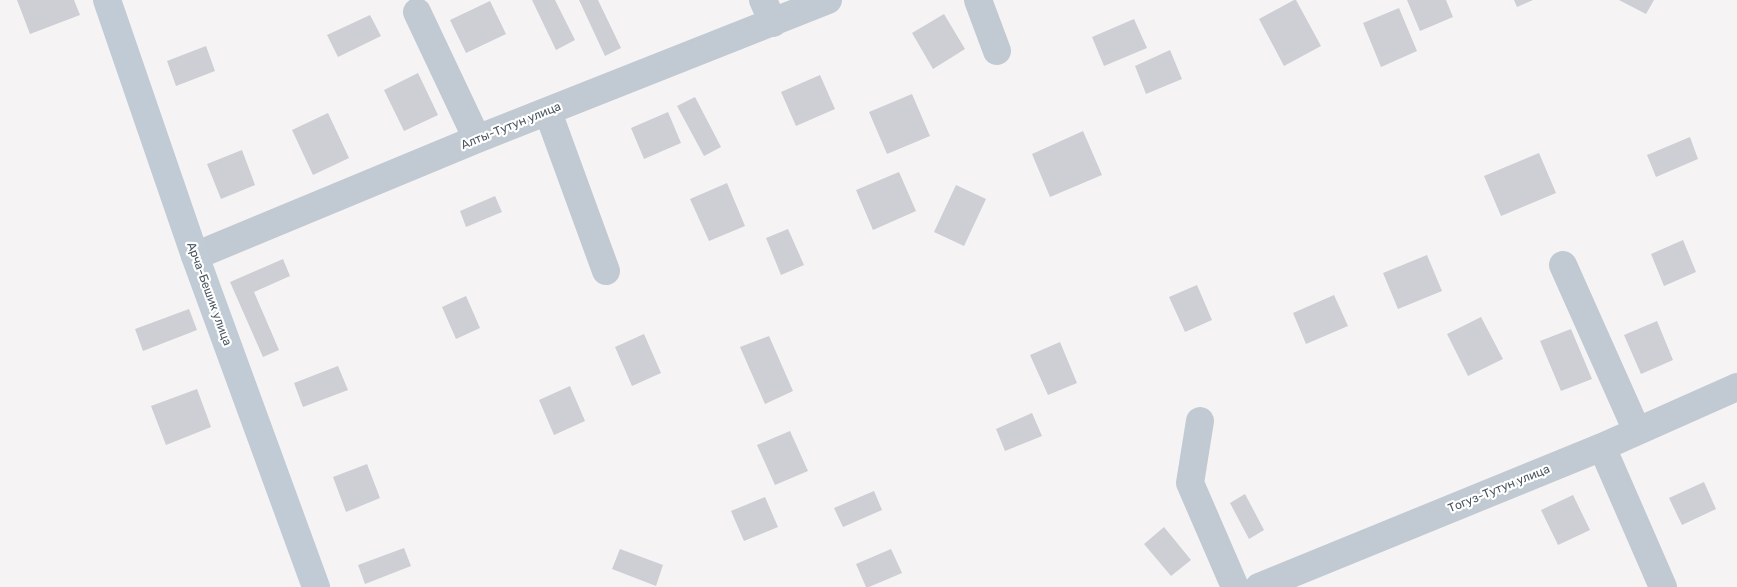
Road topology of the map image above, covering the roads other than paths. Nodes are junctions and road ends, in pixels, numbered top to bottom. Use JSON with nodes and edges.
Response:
{"nodes":[{"id":1,"x":107,"y":0,"type":"edge"},
{"id":2,"x":828,"y":0,"type":"edge"},
{"id":3,"x":978,"y":0,"type":"edge"},
{"id":4,"x":768,"y":11,"type":"edge"},
{"id":5,"x":417,"y":12,"type":"dead end"},
{"id":6,"x":997,"y":51,"type":"dead end"},
{"id":7,"x":548,"y":112,"type":"junction"},
{"id":8,"x":477,"y":139,"type":"junction"},
{"id":9,"x":195,"y":256,"type":"junction"},
{"id":10,"x":1563,"y":266,"type":"dead end"},
{"id":11,"x":606,"y":271,"type":"dead end"},
{"id":12,"x":1737,"y":387,"type":"edge"},
{"id":13,"x":1200,"y":422,"type":"dead end"},
{"id":14,"x":1638,"y":431,"type":"junction"},
{"id":15,"x":1602,"y":446,"type":"junction"},
{"id":16,"x":1265,"y":586,"type":"edge"},
{"id":17,"x":316,"y":587,"type":"edge"},
{"id":18,"x":1235,"y":587,"type":"edge"},
{"id":19,"x":1663,"y":587,"type":"edge"}],
"edges":[{"from":1,"to":9,"type":"street","name":"Арча-Бешик улица"},
{"from":2,"to":4,"type":"street","name":"Алты-Тутун улица"},
{"from":3,"to":6,"type":"street"},
{"from":4,"to":7,"type":"street","name":"Алты-Тутун улица"},
{"from":5,"to":8,"type":"street"},
{"from":7,"to":8,"type":"street","name":"Алты-Тутун улица"},
{"from":7,"to":11,"type":"street"},
{"from":8,"to":9,"type":"street","name":"Алты-Тутун улица"},
{"from":9,"to":17,"type":"street","name":"Арча-Бешик улица"},
{"from":10,"to":14,"type":"street"},
{"from":12,"to":14,"type":"street","name":"Тогуз-Тутун улица"},
{"from":13,"to":18,"type":"street"},
{"from":14,"to":15,"type":"street","name":"Тогуз-Тутун улица"},
{"from":15,"to":16,"type":"street","name":"Тогуз-Тутун улица"},
{"from":15,"to":19,"type":"street"}]}
